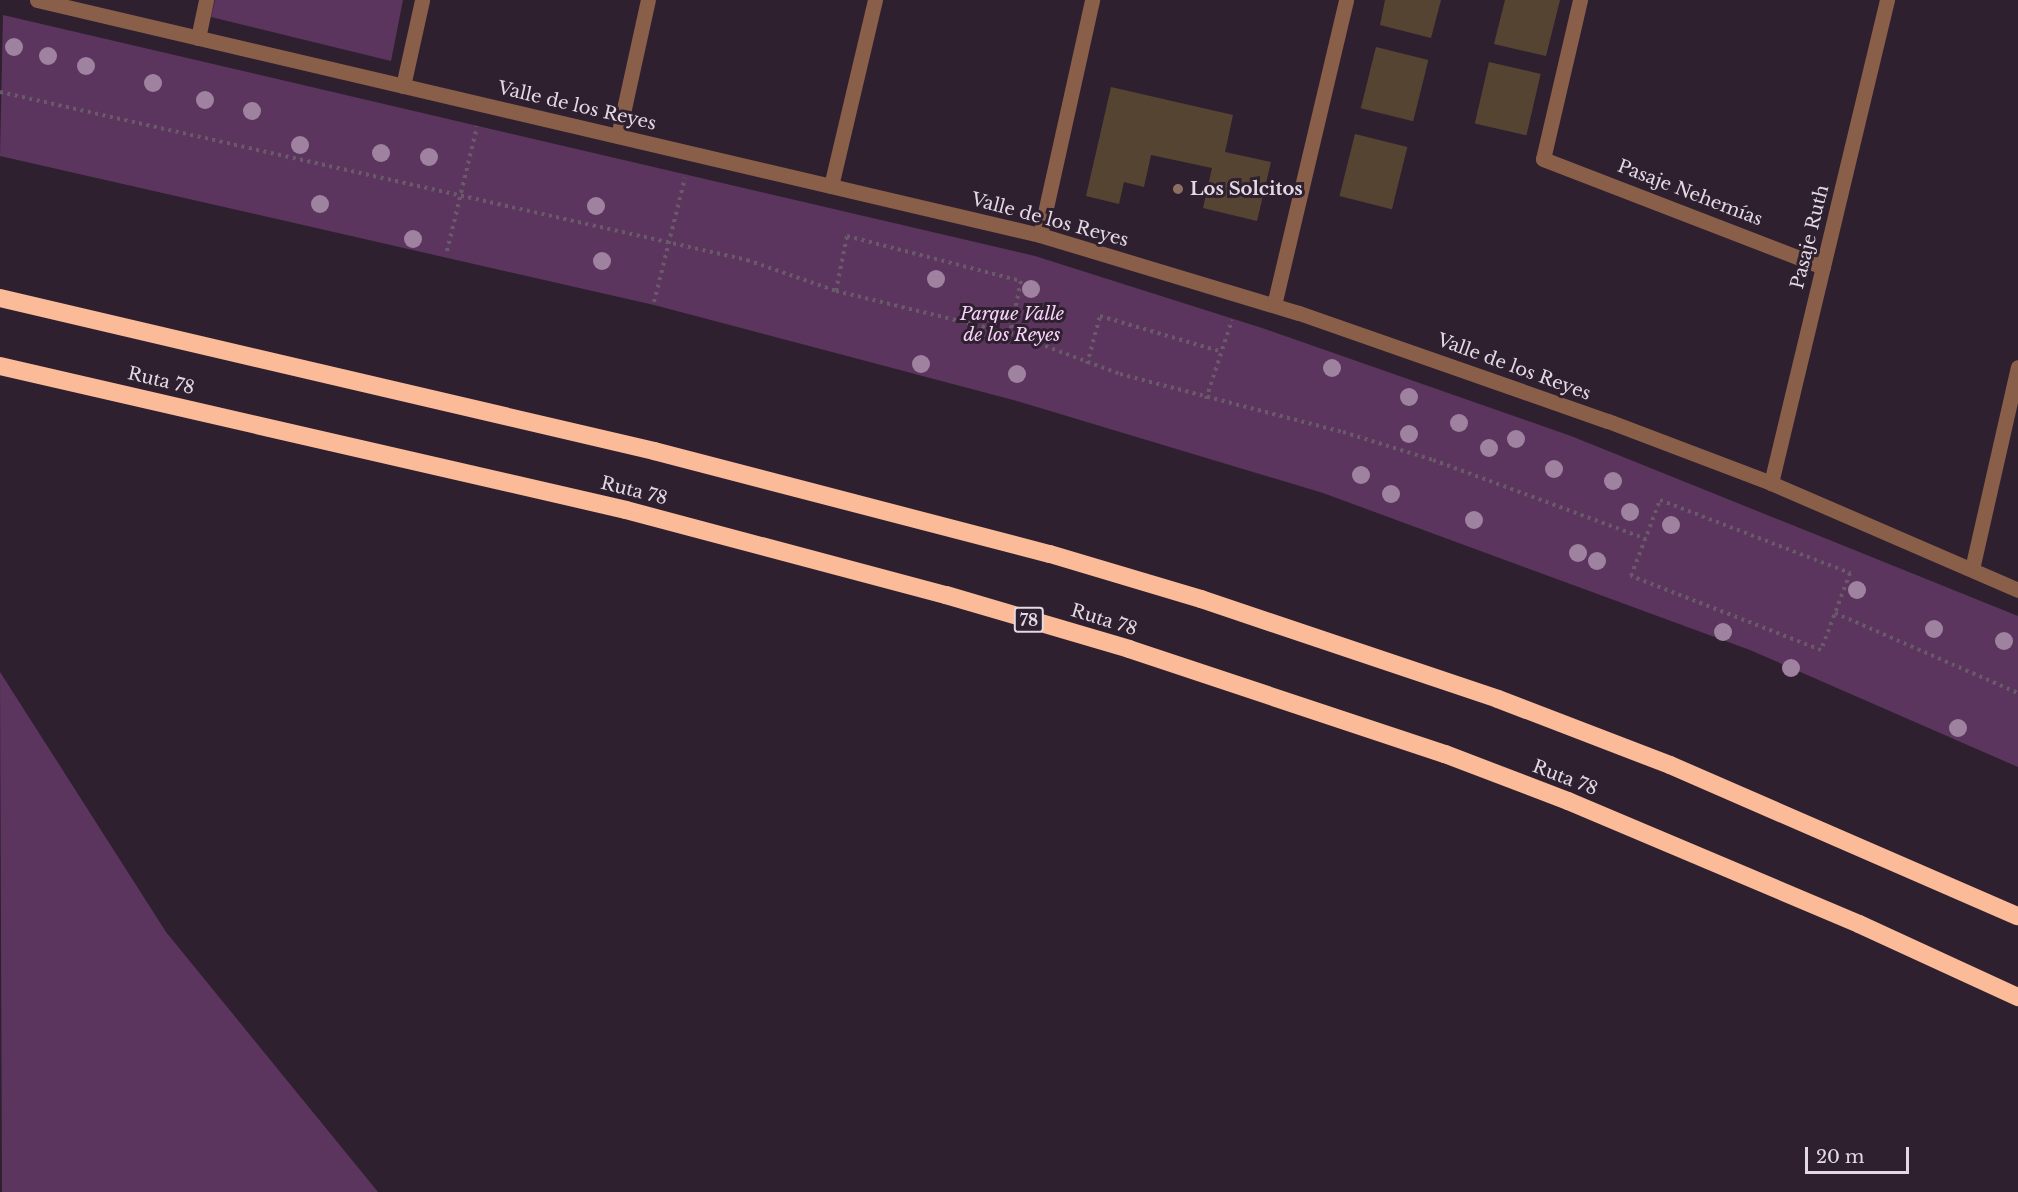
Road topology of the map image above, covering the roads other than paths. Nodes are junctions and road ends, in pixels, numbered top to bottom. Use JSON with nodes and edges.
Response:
{"nodes":[{"id":1,"x":37,"y":0,"type":"edge"},
{"id":2,"x":206,"y":0,"type":"edge"},
{"id":3,"x":422,"y":0,"type":"edge"},
{"id":4,"x":648,"y":0,"type":"edge"},
{"id":5,"x":875,"y":0,"type":"edge"},
{"id":6,"x":1092,"y":0,"type":"edge"},
{"id":7,"x":1346,"y":0,"type":"edge"},
{"id":8,"x":1580,"y":0,"type":"edge"},
{"id":9,"x":1887,"y":0,"type":"edge"},
{"id":10,"x":198,"y":38,"type":"junction"},
{"id":11,"x":403,"y":86,"type":"junction"},
{"id":12,"x":618,"y":136,"type":"junction"},
{"id":13,"x":831,"y":186,"type":"junction"},
{"id":14,"x":1040,"y":235,"type":"junction"},
{"id":15,"x":1822,"y":267,"type":"junction"},
{"id":16,"x":0,"y":298,"type":"edge"},
{"id":17,"x":1274,"y":305,"type":"junction"},
{"id":18,"x":0,"y":366,"type":"edge"},
{"id":19,"x":2018,"y":366,"type":"edge"},
{"id":20,"x":1772,"y":483,"type":"junction"},
{"id":21,"x":1972,"y":569,"type":"junction"},
{"id":22,"x":2018,"y":590,"type":"edge"},
{"id":23,"x":2018,"y":916,"type":"edge"},
{"id":24,"x":2018,"y":997,"type":"edge"}],
"edges":[{"from":1,"to":10,"type":"street","name":"Valle de los Reyes"},
{"from":2,"to":10,"type":"street"},
{"from":3,"to":11,"type":"street"},
{"from":4,"to":12,"type":"street"},
{"from":5,"to":13,"type":"street"},
{"from":6,"to":14,"type":"street"},
{"from":7,"to":17,"type":"street"},
{"from":8,"to":15,"type":"street","name":"Pasaje Nehemías"},
{"from":9,"to":15,"type":"street","name":"Pasaje Ruth"},
{"from":10,"to":11,"type":"street","name":"Valle de los Reyes"},
{"from":11,"to":12,"type":"street","name":"Valle de los Reyes"},
{"from":12,"to":13,"type":"street","name":"Valle de los Reyes"},
{"from":13,"to":14,"type":"street","name":"Valle de los Reyes"},
{"from":14,"to":17,"type":"street","name":"Valle de los Reyes"},
{"from":15,"to":20,"type":"street","name":"Pasaje Ruth"},
{"from":16,"to":23,"type":"highway"},
{"from":17,"to":20,"type":"street","name":"Valle de los Reyes"},
{"from":18,"to":24,"type":"highway","name":"Ruta 78","number":"78"},
{"from":19,"to":21,"type":"street"},
{"from":20,"to":21,"type":"street","name":"Valle de los Reyes"},
{"from":21,"to":22,"type":"street","name":"Valle de los Reyes"}]}
